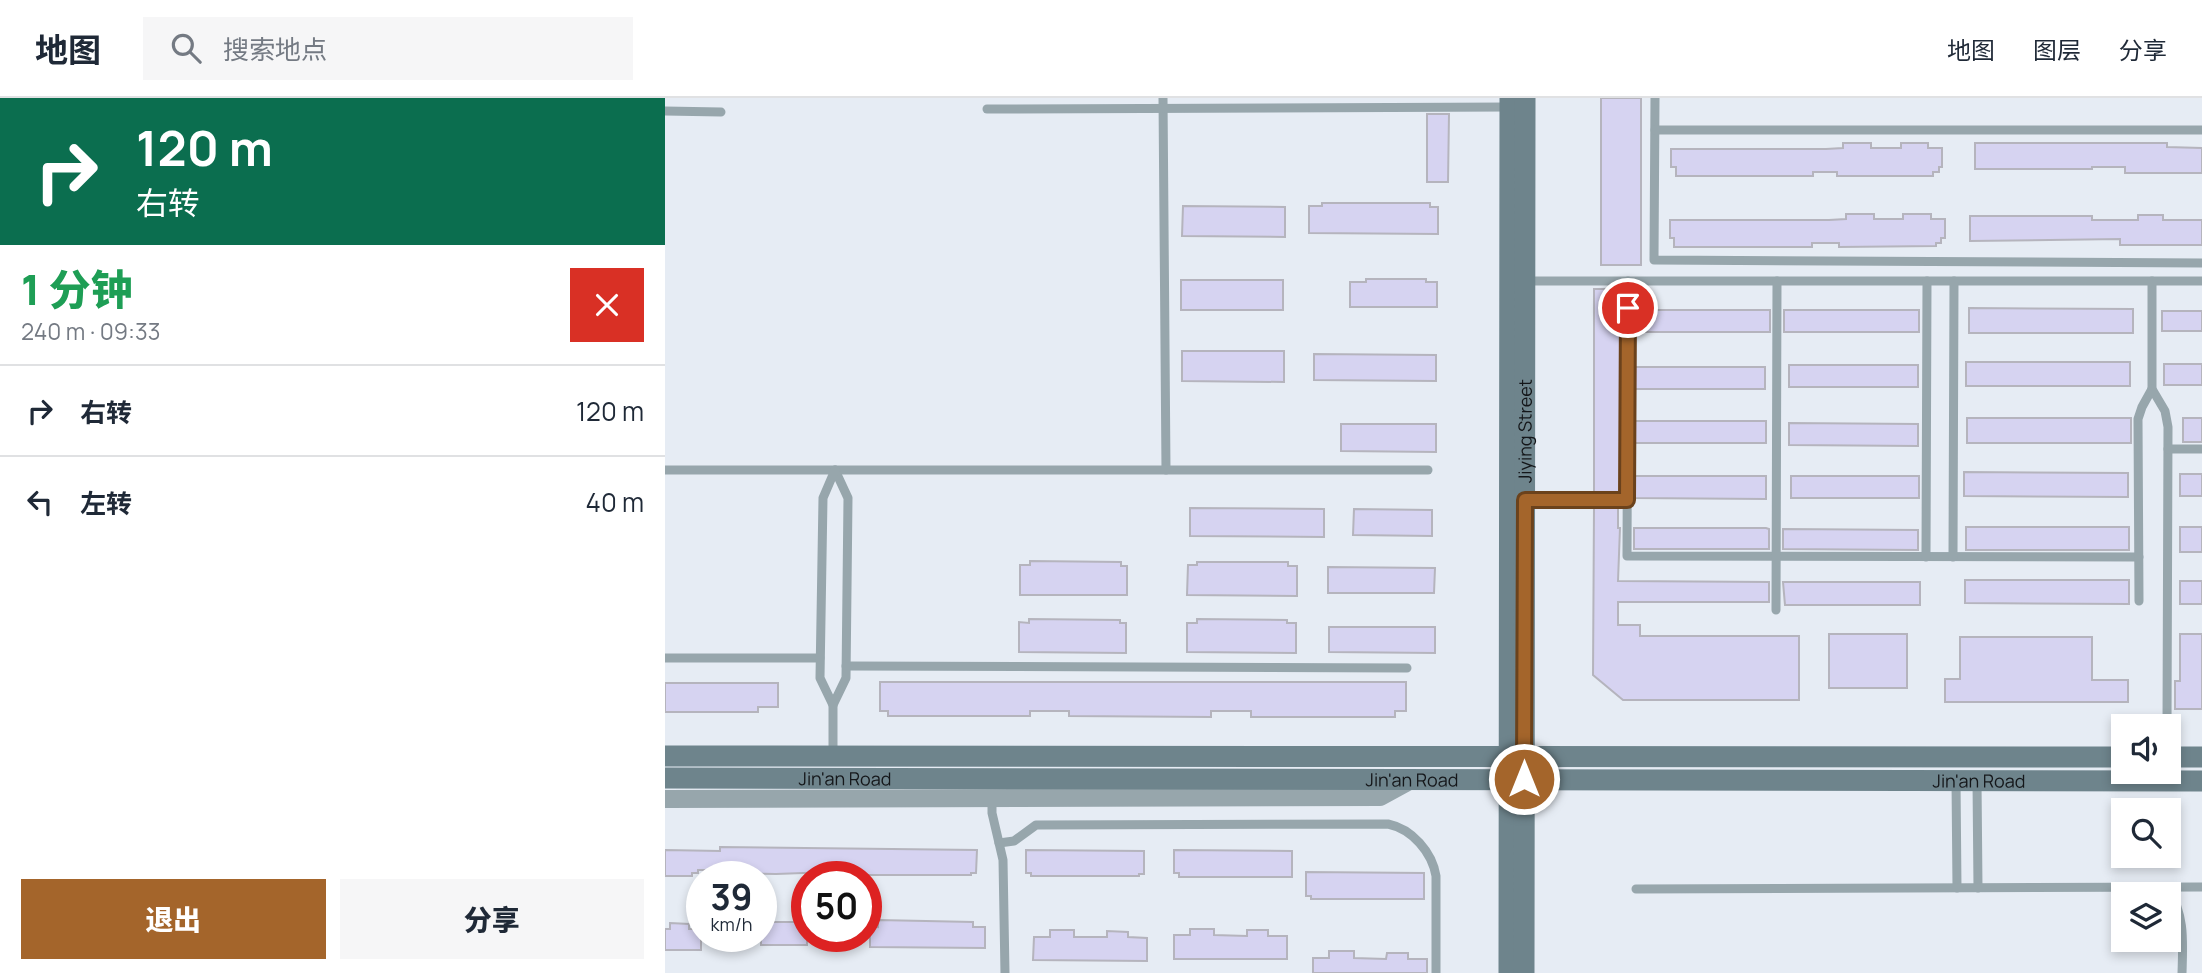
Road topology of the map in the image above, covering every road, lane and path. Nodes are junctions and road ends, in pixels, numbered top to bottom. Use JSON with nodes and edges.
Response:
{"nodes":[{"id":1,"x":1655,"y":98,"type":"edge"},
{"id":2,"x":1515,"y":101,"type":"edge"},
{"id":3,"x":1163,"y":103,"type":"edge"},
{"id":4,"x":987,"y":109,"type":"dead end"},
{"id":5,"x":665,"y":111,"type":"edge"},
{"id":6,"x":721,"y":111,"type":"dead end"},
{"id":7,"x":1655,"y":130,"type":"junction"},
{"id":8,"x":2202,"y":130,"type":"edge"},
{"id":9,"x":2202,"y":263,"type":"edge"},
{"id":10,"x":1525,"y":281,"type":"junction"},
{"id":11,"x":1628,"y":281,"type":"junction"},
{"id":12,"x":1777,"y":281,"type":"junction"},
{"id":13,"x":1927,"y":281,"type":"junction"},
{"id":14,"x":1954,"y":281,"type":"junction"},
{"id":15,"x":2152,"y":281,"type":"junction"},
{"id":16,"x":2202,"y":281,"type":"edge"},
{"id":17,"x":2152,"y":389,"type":"junction"},
{"id":18,"x":2168,"y":449,"type":"junction"},
{"id":19,"x":2202,"y":449,"type":"edge"},
{"id":20,"x":665,"y":470,"type":"edge"},
{"id":21,"x":835,"y":470,"type":"junction"},
{"id":22,"x":1166,"y":470,"type":"junction"},
{"id":23,"x":1428,"y":470,"type":"dead end"},
{"id":24,"x":1525,"y":500,"type":"junction"},
{"id":25,"x":1627,"y":500,"type":"junction"},
{"id":26,"x":1777,"y":556,"type":"junction"},
{"id":27,"x":1926,"y":557,"type":"junction"},
{"id":28,"x":1954,"y":557,"type":"junction"},
{"id":29,"x":2139,"y":558,"type":"junction"},
{"id":30,"x":2139,"y":601,"type":"dead end"},
{"id":31,"x":1776,"y":610,"type":"dead end"},
{"id":32,"x":820,"y":657,"type":"junction"},
{"id":33,"x":665,"y":658,"type":"edge"},
{"id":34,"x":846,"y":666,"type":"junction"},
{"id":35,"x":1407,"y":668,"type":"dead end"},
{"id":36,"x":832,"y":705,"type":"junction"},
{"id":37,"x":2167,"y":714,"type":"edge"},
{"id":38,"x":833,"y":755,"type":"junction"},
{"id":39,"x":665,"y":756,"type":"edge"},
{"id":40,"x":1517,"y":756,"type":"junction"},
{"id":41,"x":2111,"y":757,"type":"edge"},
{"id":42,"x":2181,"y":757,"type":"edge"},
{"id":43,"x":2202,"y":757,"type":"edge"},
{"id":44,"x":665,"y":778,"type":"edge"},
{"id":45,"x":1416,"y":778,"type":"junction"},
{"id":46,"x":1517,"y":779,"type":"junction"},
{"id":47,"x":1966,"y":780,"type":"junction"},
{"id":48,"x":2202,"y":781,"type":"edge"},
{"id":49,"x":992,"y":798,"type":"junction"},
{"id":50,"x":665,"y":799,"type":"edge"},
{"id":51,"x":999,"y":843,"type":"junction"},
{"id":52,"x":2111,"y":887,"type":"edge"},
{"id":53,"x":2181,"y":887,"type":"edge"},
{"id":54,"x":2202,"y":887,"type":"edge"},
{"id":55,"x":1636,"y":888,"type":"dead end"},
{"id":56,"x":1957,"y":888,"type":"junction"},
{"id":57,"x":1978,"y":888,"type":"junction"},
{"id":58,"x":2181,"y":916,"type":"edge"},
{"id":59,"x":1005,"y":973,"type":"edge"},
{"id":60,"x":1436,"y":973,"type":"edge"},
{"id":61,"x":1509,"y":973,"type":"edge"},
{"id":62,"x":1524,"y":973,"type":"edge"},
{"id":63,"x":2182,"y":973,"type":"edge"}],
"edges":[{"from":1,"to":7,"type":"lane"},
{"from":2,"to":3,"type":"lane"},
{"from":2,"to":10,"type":"main road","name":"Jiying Street"},
{"from":2,"to":40,"type":"main road","name":"Jiying Street"},
{"from":3,"to":4,"type":"lane"},
{"from":3,"to":22,"type":"lane"},
{"from":5,"to":6,"type":"lane"},
{"from":7,"to":8,"type":"lane"},
{"from":7,"to":9,"type":"lane"},
{"from":10,"to":11,"type":"lane"},
{"from":10,"to":24,"type":"main road","name":"Jiying Street"},
{"from":11,"to":12,"type":"lane"},
{"from":11,"to":25,"type":"lane"},
{"from":12,"to":13,"type":"lane"},
{"from":12,"to":26,"type":"lane"},
{"from":13,"to":14,"type":"lane"},
{"from":13,"to":27,"type":"lane"},
{"from":14,"to":15,"type":"lane"},
{"from":14,"to":28,"type":"lane"},
{"from":15,"to":16,"type":"lane"},
{"from":15,"to":17,"type":"lane"},
{"from":17,"to":18,"type":"lane"},
{"from":17,"to":29,"type":"lane"},
{"from":18,"to":19,"type":"lane"},
{"from":18,"to":37,"type":"lane"},
{"from":20,"to":21,"type":"lane"},
{"from":21,"to":22,"type":"lane"},
{"from":21,"to":32,"type":"lane"},
{"from":21,"to":34,"type":"lane"},
{"from":22,"to":23,"type":"lane"},
{"from":24,"to":25,"type":"lane"},
{"from":24,"to":40,"type":"main road","name":"Jiying Street"},
{"from":25,"to":26,"type":"lane"},
{"from":26,"to":27,"type":"lane"},
{"from":26,"to":31,"type":"lane"},
{"from":27,"to":28,"type":"lane"},
{"from":28,"to":29,"type":"lane"},
{"from":29,"to":30,"type":"lane"},
{"from":32,"to":33,"type":"lane"},
{"from":32,"to":36,"type":"lane"},
{"from":34,"to":35,"type":"lane"},
{"from":34,"to":36,"type":"lane"},
{"from":36,"to":38,"type":"lane"},
{"from":38,"to":39,"type":"main road","name":"Jin'an Road"},
{"from":38,"to":40,"type":"main road","name":"Jin'an Road"},
{"from":40,"to":41,"type":"main road","name":"Jin'an Road"},
{"from":40,"to":46,"type":"main road","name":"Jiying Street"},
{"from":42,"to":43,"type":"main road"},
{"from":44,"to":45,"type":"main road","name":"Jin'an Road"},
{"from":45,"to":46,"type":"main road","name":"Jin'an Road"},
{"from":45,"to":49,"type":"street"},
{"from":46,"to":47,"type":"main road","name":"Jin'an Road"},
{"from":46,"to":61,"type":"main road","name":"Jiying Street"},
{"from":46,"to":62,"type":"main road","name":"Jiying Street"},
{"from":47,"to":48,"type":"main road","name":"Jin'an Road"},
{"from":47,"to":56,"type":"lane"},
{"from":47,"to":57,"type":"lane"},
{"from":49,"to":50,"type":"street"},
{"from":49,"to":51,"type":"lane"},
{"from":51,"to":59,"type":"lane"},
{"from":51,"to":60,"type":"lane"},
{"from":52,"to":57,"type":"lane"},
{"from":53,"to":54,"type":"lane"},
{"from":55,"to":56,"type":"lane"},
{"from":56,"to":57,"type":"lane"},
{"from":58,"to":63,"type":"lane"}]}
